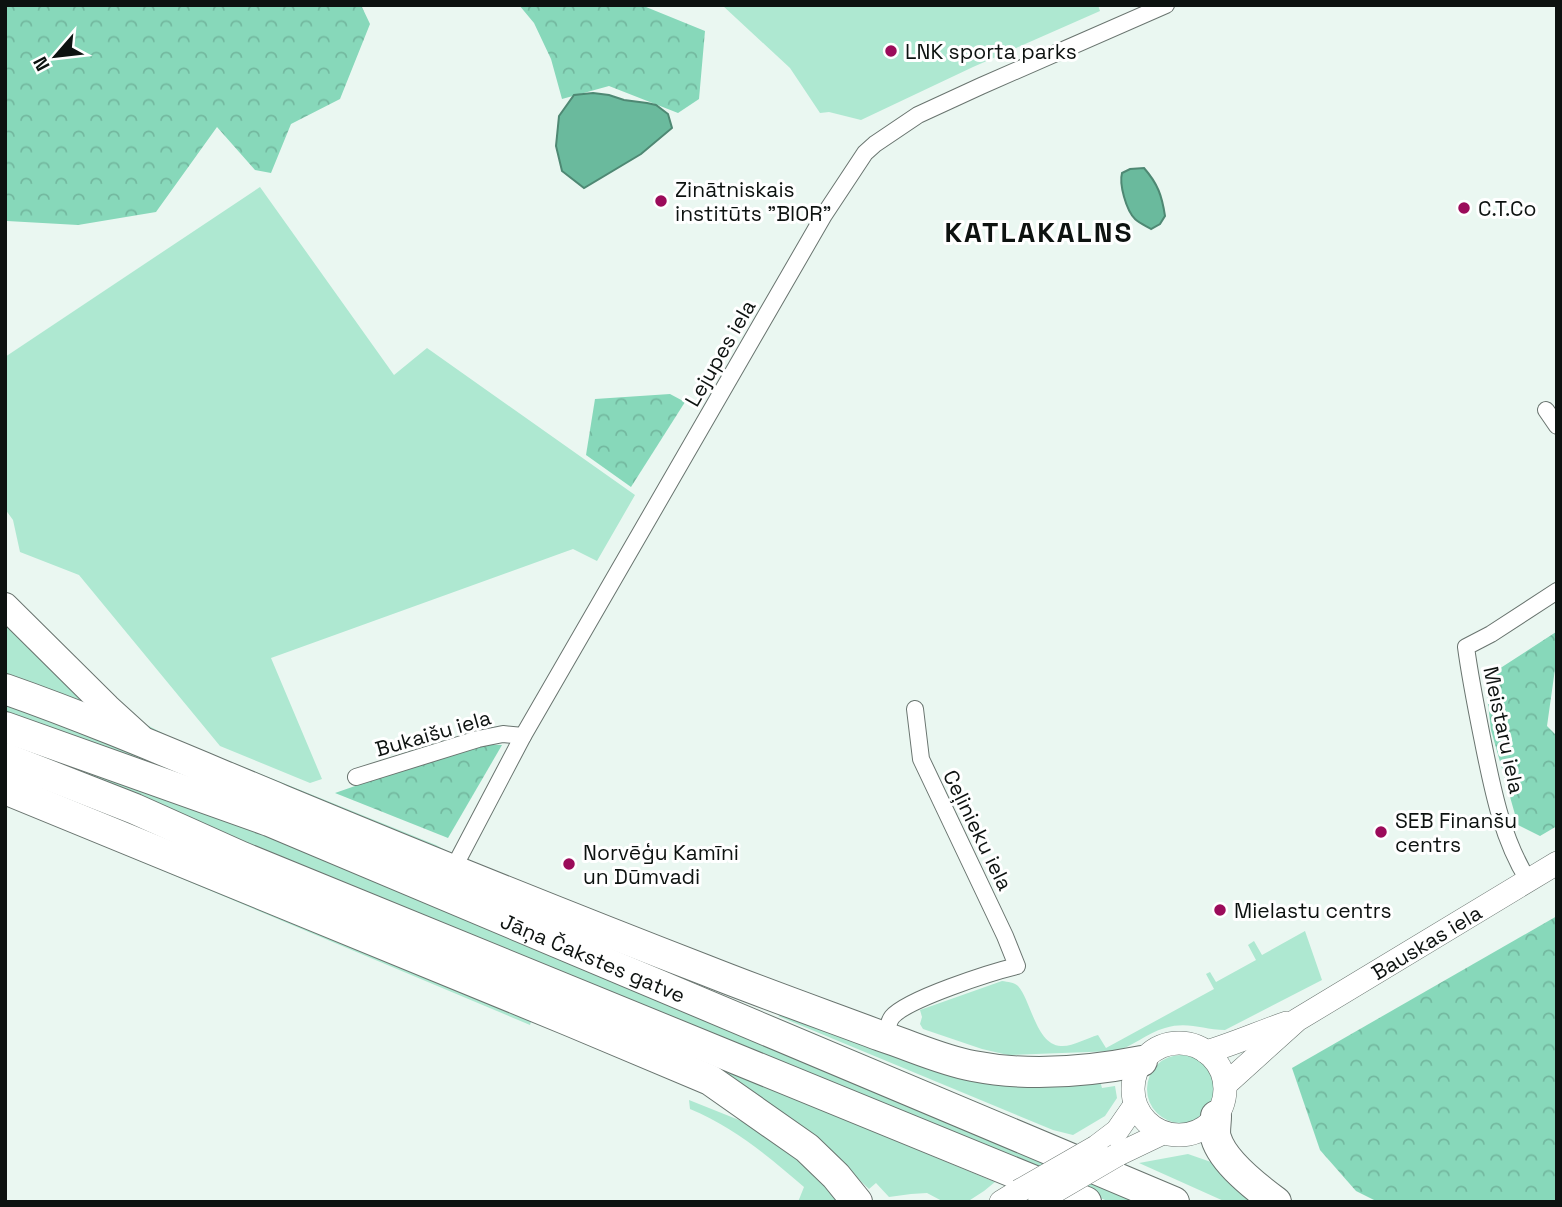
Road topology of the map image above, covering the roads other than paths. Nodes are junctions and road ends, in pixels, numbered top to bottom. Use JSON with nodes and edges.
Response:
{"nodes":[{"id":1,"x":1166,"y":5,"type":"edge"},
{"id":2,"x":1546,"y":410,"type":"dead end"},
{"id":3,"x":1557,"y":426,"type":"edge"},
{"id":4,"x":1557,"y":591,"type":"edge"},
{"id":5,"x":5,"y":606,"type":"edge"},
{"id":6,"x":5,"y":690,"type":"edge"},
{"id":7,"x":915,"y":709,"type":"dead end"},
{"id":8,"x":5,"y":727,"type":"edge"},
{"id":9,"x":523,"y":736,"type":"junction"},
{"id":10,"x":149,"y":745,"type":"junction"},
{"id":11,"x":5,"y":758,"type":"edge"},
{"id":12,"x":356,"y":777,"type":"dead end"},
{"id":13,"x":5,"y":789,"type":"edge"},
{"id":14,"x":1557,"y":863,"type":"edge"},
{"id":15,"x":452,"y":870,"type":"junction"},
{"id":16,"x":1528,"y":880,"type":"junction"},
{"id":17,"x":1297,"y":1020,"type":"junction"},
{"id":18,"x":886,"y":1037,"type":"junction"},
{"id":19,"x":1206,"y":1052,"type":"junction"},
{"id":20,"x":1142,"y":1061,"type":"junction"},
{"id":21,"x":1224,"y":1085,"type":"junction"},
{"id":22,"x":1135,"y":1105,"type":"junction"},
{"id":23,"x":1216,"y":1116,"type":"junction"},
{"id":24,"x":1163,"y":1133,"type":"junction"},
{"id":25,"x":1107,"y":1151,"type":"junction"},
{"id":26,"x":1024,"y":1199,"type":"edge"},
{"id":27,"x":857,"y":1202,"type":"edge"},
{"id":28,"x":1086,"y":1202,"type":"edge"},
{"id":29,"x":1174,"y":1202,"type":"edge"},
{"id":30,"x":1276,"y":1202,"type":"edge"}],
"edges":[{"from":1,"to":9,"type":"street","name":"Lejupes iela"},
{"from":2,"to":3,"type":"street"},
{"from":4,"to":16,"type":"street","name":"Meistaru iela"},
{"from":5,"to":10,"type":"main road"},
{"from":6,"to":10,"type":"highway"},
{"from":7,"to":18,"type":"street","name":"Ceļinieku iela"},
{"from":8,"to":29,"type":"highway","name":"Jāņa Čakstes gatve"},
{"from":9,"to":12,"type":"street","name":"Bukaišu iela"},
{"from":9,"to":15,"type":"street","name":"Lejupes iela"},
{"from":10,"to":15,"type":"highway"},
{"from":11,"to":28,"type":"highway","name":"Jāņa Čakstes gatve"},
{"from":13,"to":27,"type":"highway"},
{"from":14,"to":16,"type":"main road","name":"Bauskas iela"},
{"from":15,"to":18,"type":"highway"},
{"from":16,"to":17,"type":"main road","name":"Bauskas iela"},
{"from":17,"to":19,"type":"main road","name":"Bauskas iela"},
{"from":17,"to":21,"type":"main road","name":"Bauskas iela"},
{"from":18,"to":20,"type":"highway"},
{"from":19,"to":20,"type":"main road"},
{"from":19,"to":21,"type":"main road"},
{"from":20,"to":22,"type":"main road"},
{"from":21,"to":23,"type":"main road"},
{"from":22,"to":24,"type":"main road"},
{"from":22,"to":25,"type":"main road"},
{"from":23,"to":24,"type":"main road"},
{"from":23,"to":30,"type":"highway"},
{"from":24,"to":25,"type":"main road"},
{"from":25,"to":26,"type":"main road","bridge":true}]}
